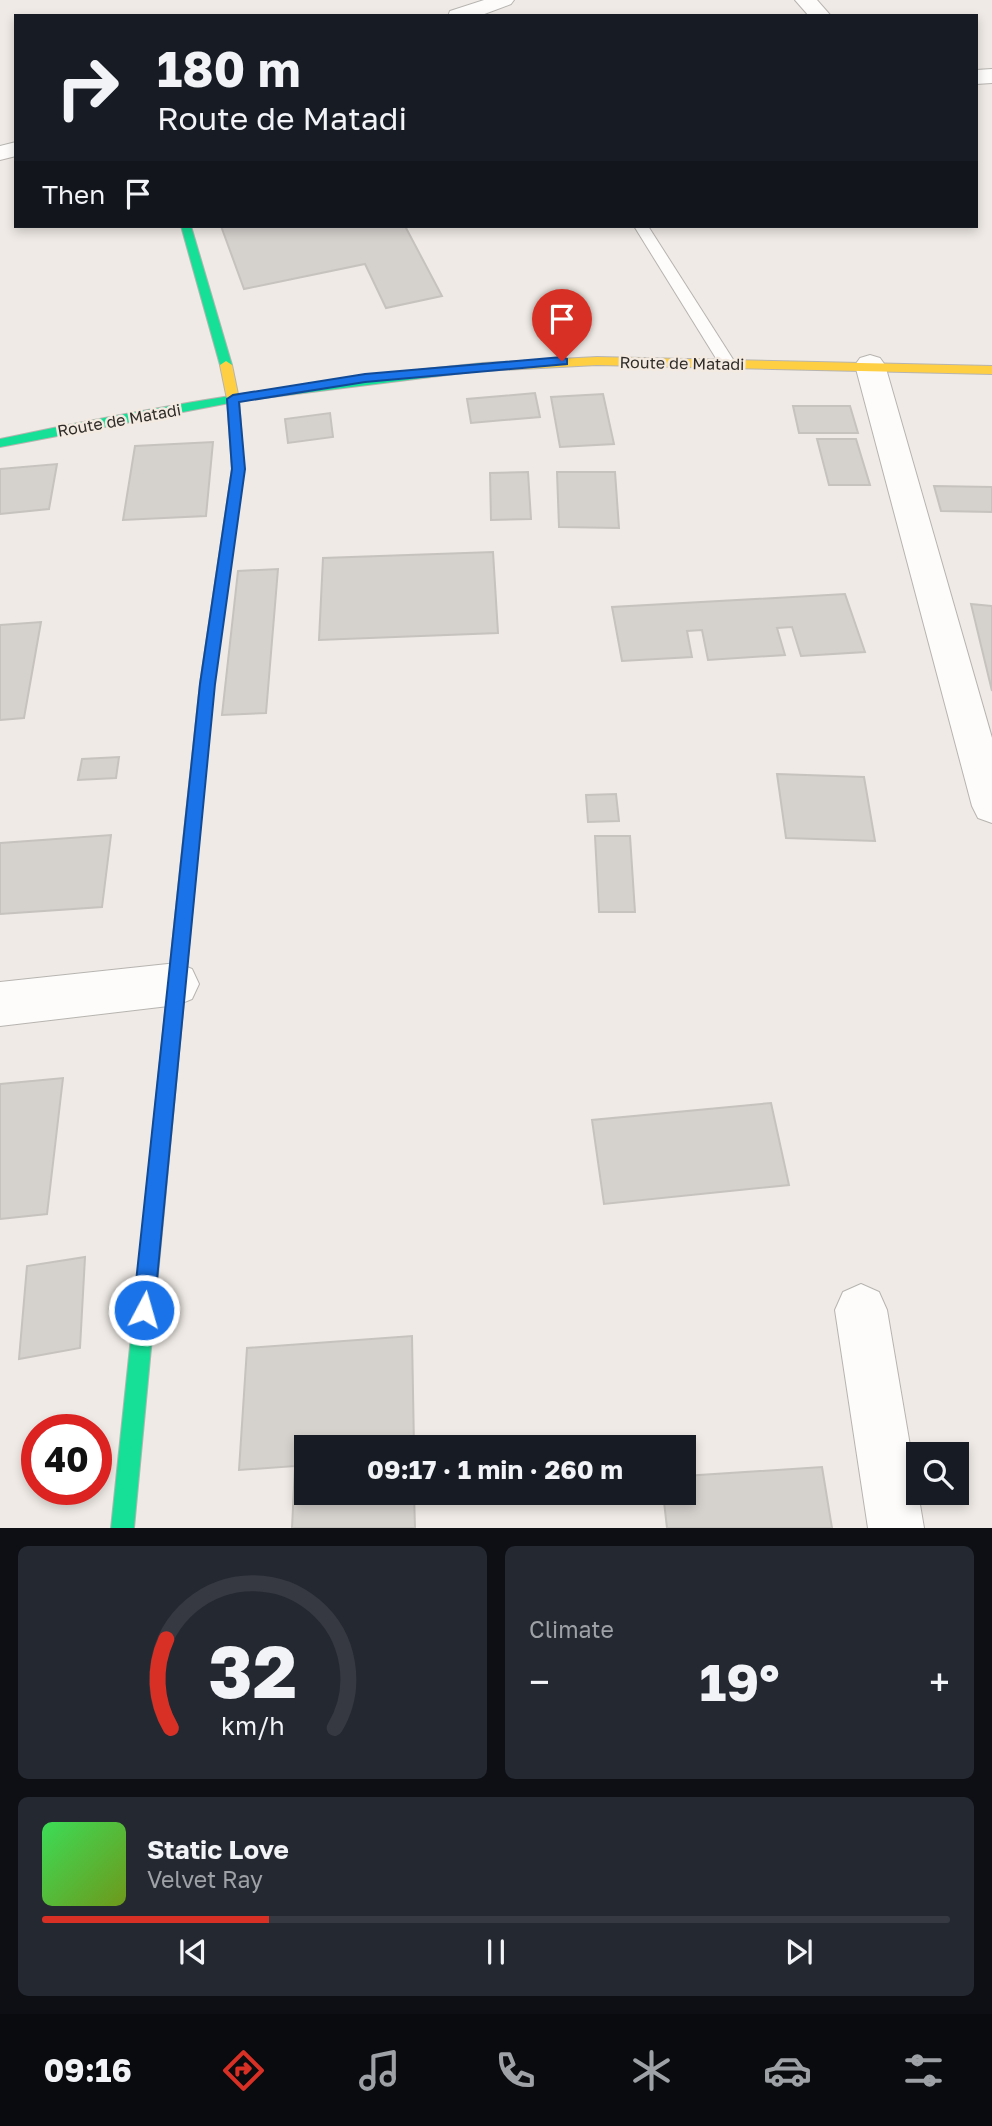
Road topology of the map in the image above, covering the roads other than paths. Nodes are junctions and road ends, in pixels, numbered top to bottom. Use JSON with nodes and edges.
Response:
{"nodes":[{"id":1,"x":505,"y":0,"type":"edge"},
{"id":2,"x":805,"y":0,"type":"edge"},
{"id":3,"x":464,"y":14,"type":"edge"},
{"id":4,"x":819,"y":14,"type":"edge"},
{"id":5,"x":188,"y":228,"type":"edge"},
{"id":6,"x":642,"y":228,"type":"edge"},
{"id":7,"x":728,"y":364,"type":"junction"},
{"id":8,"x":870,"y":365,"type":"junction"},
{"id":9,"x":992,"y":370,"type":"edge"},
{"id":10,"x":233,"y":399,"type":"junction"},
{"id":11,"x":0,"y":443,"type":"edge"},
{"id":12,"x":987,"y":767,"type":"edge"},
{"id":13,"x":992,"y":806,"type":"edge"},
{"id":14,"x":177,"y":984,"type":"junction"},
{"id":15,"x":0,"y":1004,"type":"edge"},
{"id":16,"x":861,"y":1310,"type":"dead end"},
{"id":17,"x":122,"y":1528,"type":"edge"},
{"id":18,"x":896,"y":1528,"type":"edge"}],
"edges":[{"from":1,"to":3,"type":"street"},
{"from":2,"to":4,"type":"street"},
{"from":5,"to":10,"type":"street"},
{"from":6,"to":7,"type":"lane"},
{"from":7,"to":8,"type":"street","name":"Route de Matadi"},
{"from":7,"to":10,"type":"street","name":"Route de Matadi"},
{"from":8,"to":9,"type":"street","name":"Route de Matadi"},
{"from":8,"to":12,"type":"street"},
{"from":10,"to":11,"type":"street","name":"Route de Matadi"},
{"from":10,"to":14,"type":"street"},
{"from":12,"to":13,"type":"street"},
{"from":14,"to":15,"type":"street"},
{"from":14,"to":17,"type":"street"},
{"from":16,"to":18,"type":"street"}]}
